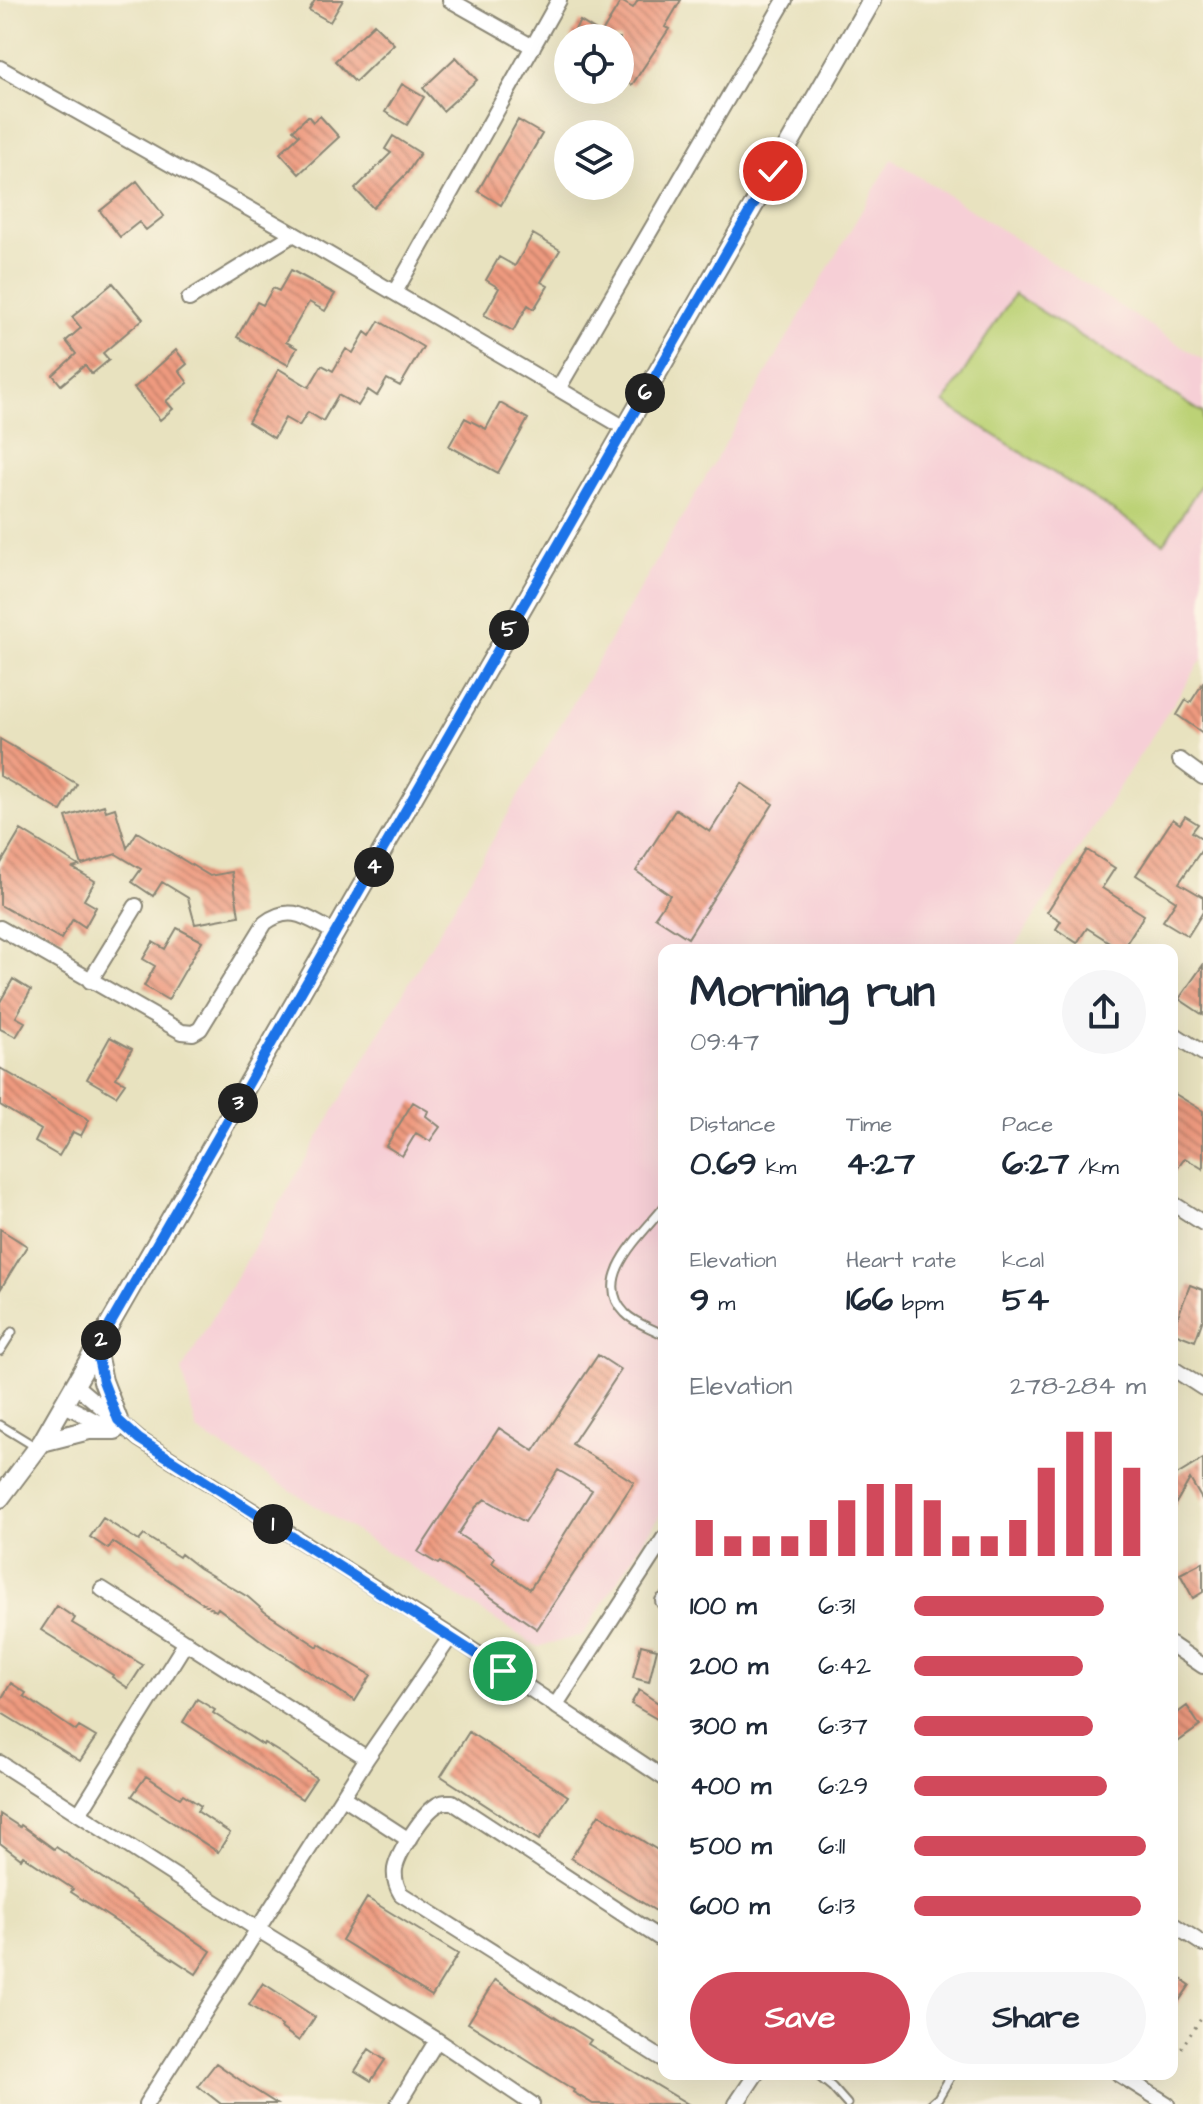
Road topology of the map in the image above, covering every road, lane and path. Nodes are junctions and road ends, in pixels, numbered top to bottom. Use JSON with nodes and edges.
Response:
{"nodes":[{"id":1,"x":450,"y":0,"type":"edge"},
{"id":2,"x":559,"y":0,"type":"edge"},
{"id":3,"x":785,"y":0,"type":"edge"},
{"id":4,"x":872,"y":0,"type":"edge"},
{"id":5,"x":533,"y":47,"type":"junction"},
{"id":6,"x":0,"y":68,"type":"edge"},
{"id":7,"x":294,"y":234,"type":"junction"},
{"id":8,"x":395,"y":292,"type":"junction"},
{"id":9,"x":189,"y":299,"type":"dead end"},
{"id":10,"x":558,"y":389,"type":"junction"},
{"id":11,"x":625,"y":428,"type":"junction"},
{"id":12,"x":1180,"y":760,"type":"dead end"},
{"id":13,"x":1203,"y":777,"type":"edge"},
{"id":14,"x":136,"y":906,"type":"dead end"},
{"id":15,"x":0,"y":928,"type":"edge"},
{"id":16,"x":336,"y":933,"type":"junction"},
{"id":17,"x":90,"y":981,"type":"junction"},
{"id":18,"x":1178,"y":1039,"type":"edge"},
{"id":19,"x":1203,"y":1053,"type":"edge"},
{"id":20,"x":1178,"y":1207,"type":"edge"},
{"id":21,"x":658,"y":1214,"type":"edge"},
{"id":22,"x":1203,"y":1223,"type":"edge"},
{"id":23,"x":12,"y":1332,"type":"dead end"},
{"id":24,"x":658,"y":1332,"type":"edge"},
{"id":25,"x":96,"y":1349,"type":"junction"},
{"id":26,"x":0,"y":1351,"type":"edge"},
{"id":27,"x":1178,"y":1372,"type":"edge"},
{"id":28,"x":74,"y":1384,"type":"junction"},
{"id":29,"x":1203,"y":1388,"type":"edge"},
{"id":30,"x":63,"y":1404,"type":"junction"},
{"id":31,"x":0,"y":1425,"type":"edge"},
{"id":32,"x":116,"y":1425,"type":"junction"},
{"id":33,"x":40,"y":1445,"type":"junction"},
{"id":34,"x":0,"y":1498,"type":"edge"},
{"id":35,"x":658,"y":1547,"type":"edge"},
{"id":36,"x":102,"y":1589,"type":"dead end"},
{"id":37,"x":451,"y":1636,"type":"junction"},
{"id":38,"x":186,"y":1642,"type":"junction"},
{"id":39,"x":1178,"y":1649,"type":"edge"},
{"id":40,"x":1203,"y":1666,"type":"edge"},
{"id":41,"x":555,"y":1706,"type":"junction"},
{"id":42,"x":367,"y":1758,"type":"junction"},
{"id":43,"x":0,"y":1763,"type":"edge"},
{"id":44,"x":658,"y":1774,"type":"edge"},
{"id":45,"x":343,"y":1797,"type":"junction"},
{"id":46,"x":79,"y":1814,"type":"junction"},
{"id":47,"x":409,"y":1840,"type":"junction"},
{"id":48,"x":1178,"y":1928,"type":"edge"},
{"id":49,"x":257,"y":1929,"type":"junction"},
{"id":50,"x":658,"y":1937,"type":"edge"},
{"id":51,"x":1203,"y":1944,"type":"edge"},
{"id":52,"x":1203,"y":2016,"type":"edge"},
{"id":53,"x":437,"y":2040,"type":"junction"},
{"id":54,"x":1178,"y":2052,"type":"edge"},
{"id":55,"x":658,"y":2056,"type":"edge"},
{"id":56,"x":752,"y":2080,"type":"edge"},
{"id":57,"x":823,"y":2080,"type":"edge"},
{"id":58,"x":948,"y":2080,"type":"edge"},
{"id":59,"x":1129,"y":2080,"type":"edge"},
{"id":60,"x":149,"y":2103,"type":"edge"},
{"id":61,"x":398,"y":2104,"type":"edge"},
{"id":62,"x":532,"y":2104,"type":"edge"},
{"id":63,"x":736,"y":2104,"type":"edge"},
{"id":64,"x":847,"y":2104,"type":"edge"},
{"id":65,"x":931,"y":2104,"type":"edge"},
{"id":66,"x":1167,"y":2104,"type":"edge"}],
"edges":[{"from":1,"to":5,"type":"street"},
{"from":2,"to":5,"type":"street"},
{"from":3,"to":10,"type":"street"},
{"from":4,"to":11,"type":"street"},
{"from":5,"to":8,"type":"street"},
{"from":6,"to":7,"type":"street"},
{"from":7,"to":8,"type":"street"},
{"from":7,"to":9,"type":"street"},
{"from":8,"to":10,"type":"street"},
{"from":10,"to":11,"type":"street"},
{"from":11,"to":16,"type":"street"},
{"from":12,"to":13,"type":"street"},
{"from":14,"to":17,"type":"street"},
{"from":15,"to":17,"type":"street"},
{"from":16,"to":17,"type":"street"},
{"from":16,"to":25,"type":"street"},
{"from":18,"to":19,"type":"street"},
{"from":20,"to":22,"type":"street"},
{"from":21,"to":24,"type":"lane"},
{"from":23,"to":26,"type":"lane"},
{"from":25,"to":28,"type":"street"},
{"from":25,"to":32,"type":"street"},
{"from":27,"to":29,"type":"street"},
{"from":28,"to":30,"type":"street"},
{"from":28,"to":32,"type":"street"},
{"from":30,"to":32,"type":"street"},
{"from":30,"to":33,"type":"street"},
{"from":31,"to":33,"type":"lane"},
{"from":32,"to":33,"type":"street"},
{"from":32,"to":37,"type":"street"},
{"from":33,"to":34,"type":"street"},
{"from":35,"to":41,"type":"street"},
{"from":36,"to":38,"type":"street"},
{"from":37,"to":41,"type":"street"},
{"from":37,"to":42,"type":"street"},
{"from":38,"to":42,"type":"street"},
{"from":38,"to":46,"type":"street"},
{"from":39,"to":40,"type":"street"},
{"from":41,"to":44,"type":"street"},
{"from":42,"to":45,"type":"street"},
{"from":43,"to":46,"type":"street"},
{"from":45,"to":47,"type":"street"},
{"from":45,"to":49,"type":"street"},
{"from":46,"to":49,"type":"street"},
{"from":47,"to":50,"type":"street"},
{"from":47,"to":55,"type":"street"},
{"from":48,"to":51,"type":"street"},
{"from":49,"to":53,"type":"street"},
{"from":49,"to":60,"type":"street"},
{"from":52,"to":54,"type":"path"},
{"from":53,"to":61,"type":"street"},
{"from":53,"to":62,"type":"street"},
{"from":56,"to":63,"type":"street"},
{"from":57,"to":64,"type":"lane"},
{"from":58,"to":65,"type":"lane"},
{"from":59,"to":66,"type":"street"}]}
